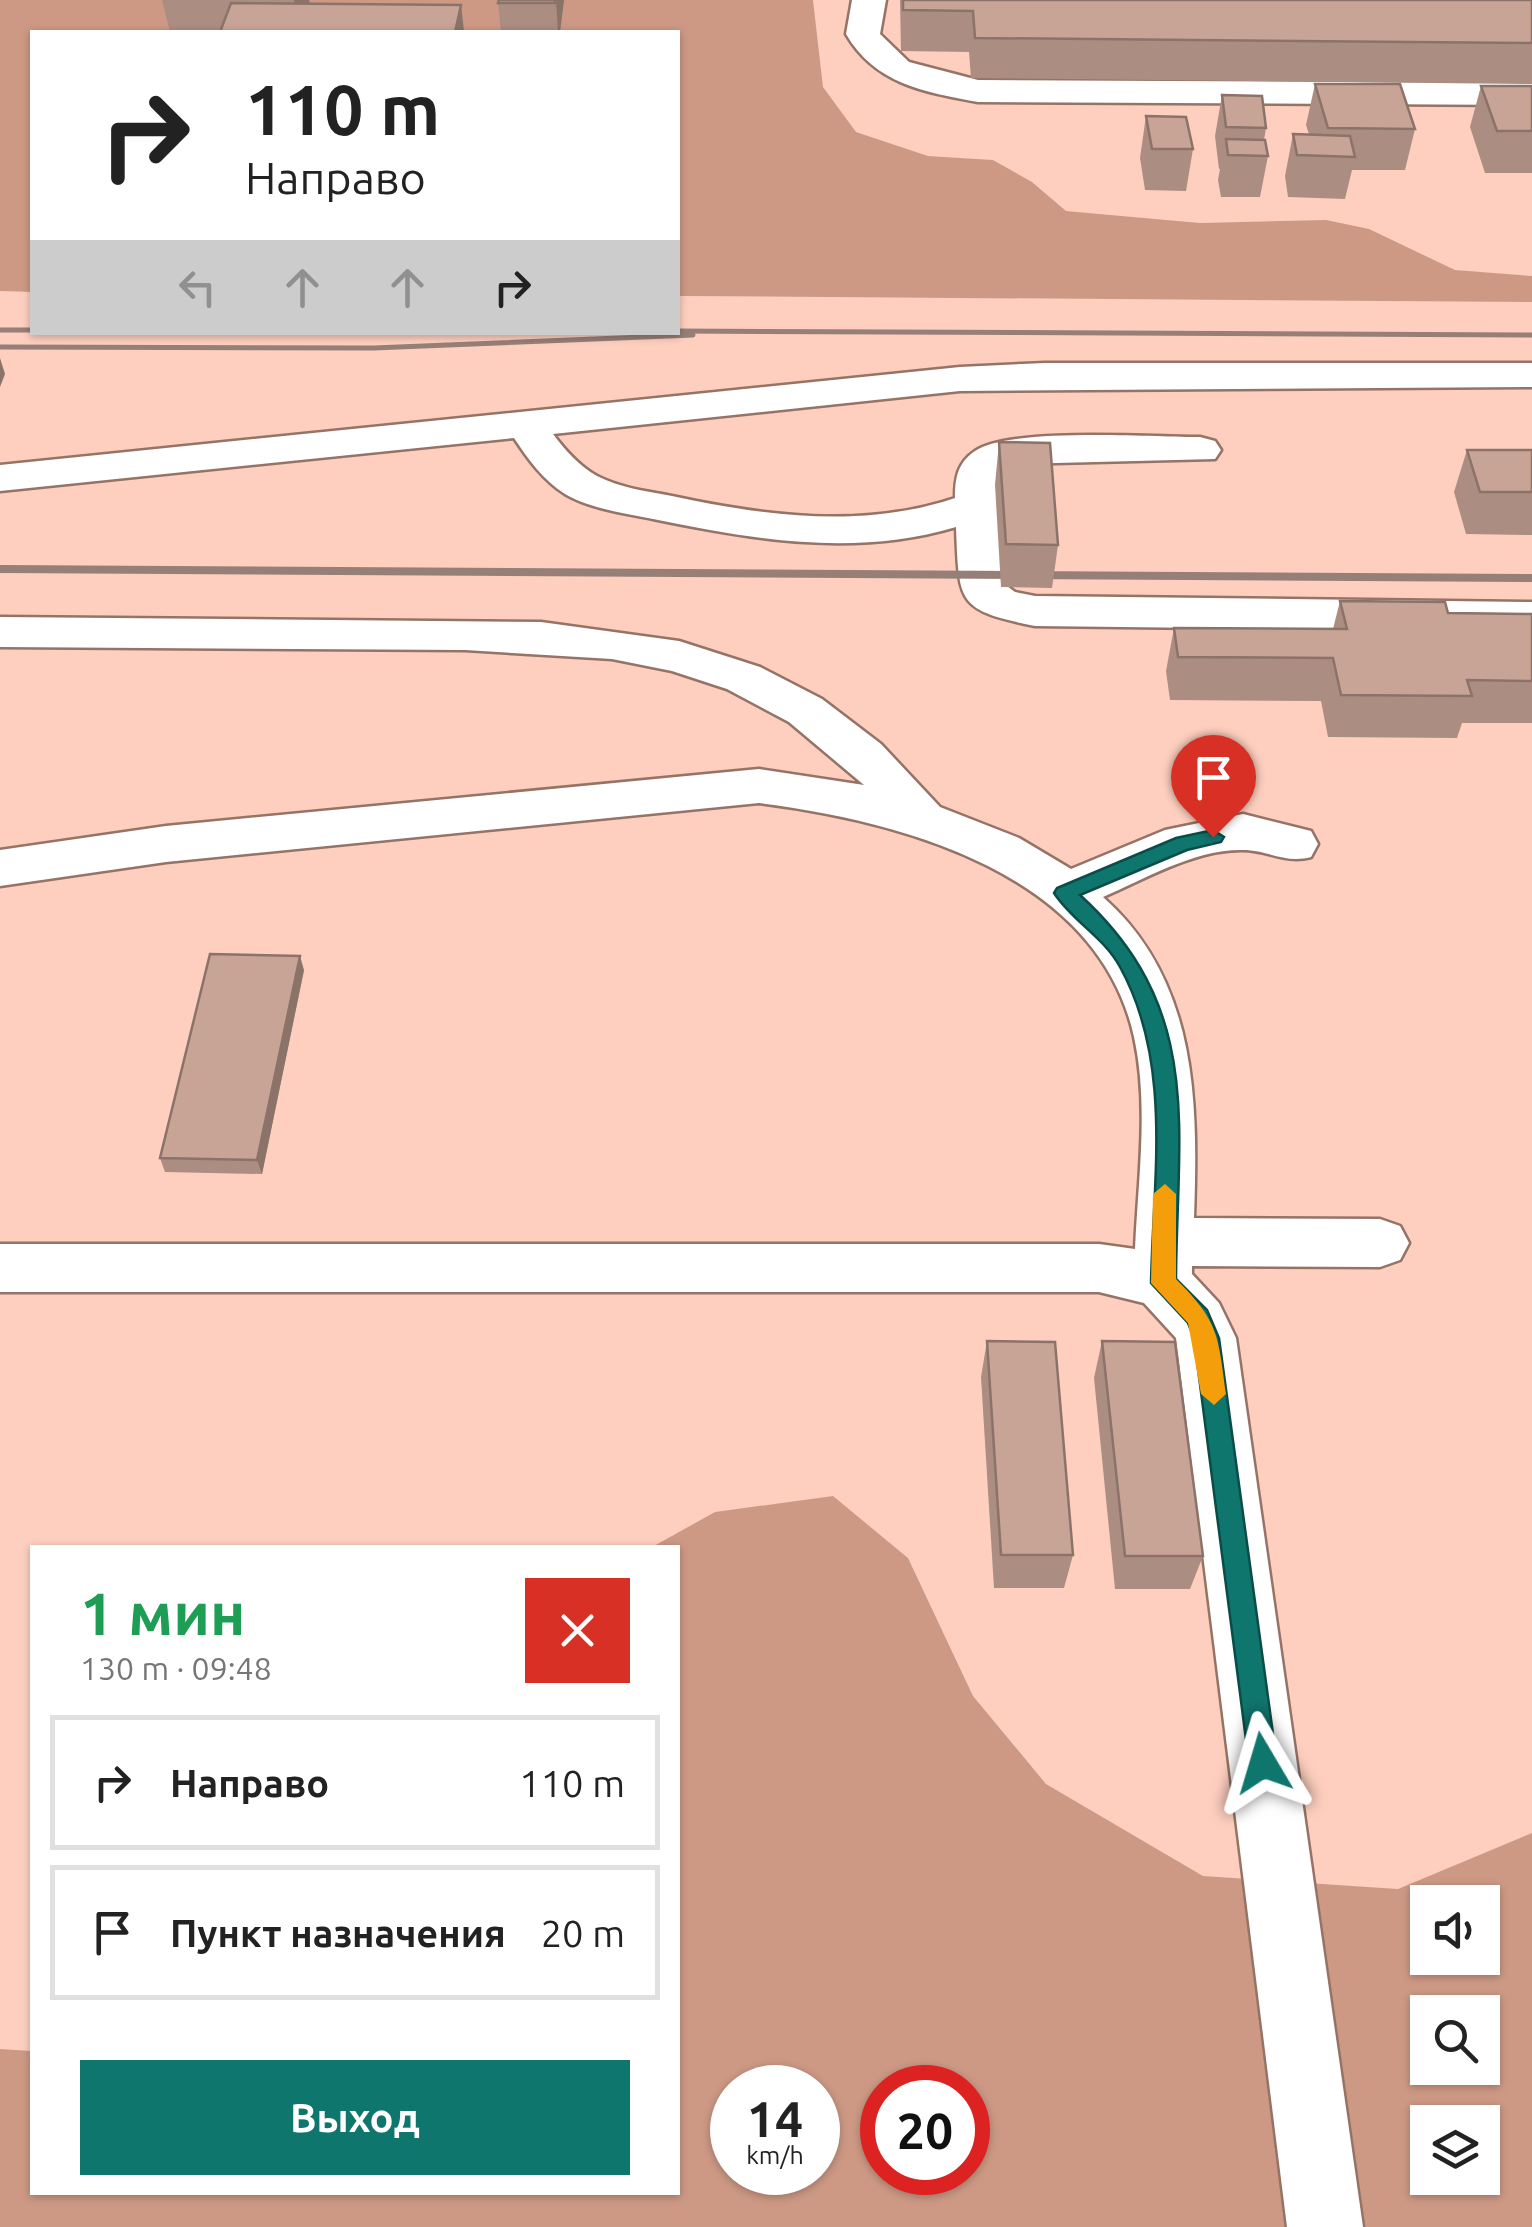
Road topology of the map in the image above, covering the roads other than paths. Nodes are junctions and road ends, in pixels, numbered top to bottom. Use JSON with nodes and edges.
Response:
{"nodes":[{"id":1,"x":869,"y":0,"type":"edge"},
{"id":2,"x":1532,"y":94,"type":"edge"},
{"id":3,"x":1532,"y":375,"type":"edge"},
{"id":4,"x":527,"y":426,"type":"junction"},
{"id":5,"x":1200,"y":450,"type":"dead end"},
{"id":6,"x":0,"y":478,"type":"edge"},
{"id":7,"x":978,"y":506,"type":"junction"},
{"id":8,"x":1532,"y":617,"type":"edge"},
{"id":9,"x":0,"y":632,"type":"edge"},
{"id":10,"x":922,"y":816,"type":"junction"},
{"id":11,"x":1293,"y":844,"type":"dead end"},
{"id":12,"x":0,"y":868,"type":"edge"},
{"id":13,"x":1064,"y":893,"type":"junction"},
{"id":14,"x":1380,"y":1243,"type":"dead end"},
{"id":15,"x":1164,"y":1263,"type":"junction"},
{"id":16,"x":0,"y":1268,"type":"edge"},
{"id":17,"x":1325,"y":2227,"type":"edge"}],
"edges":[{"from":1,"to":2,"type":"lane"},
{"from":3,"to":4,"type":"lane"},
{"from":4,"to":6,"type":"lane"},
{"from":4,"to":7,"type":"lane"},
{"from":5,"to":7,"type":"lane"},
{"from":7,"to":8,"type":"lane"},
{"from":9,"to":10,"type":"lane"},
{"from":10,"to":12,"type":"lane"},
{"from":10,"to":13,"type":"lane"},
{"from":11,"to":13,"type":"lane"},
{"from":13,"to":15,"type":"lane"},
{"from":14,"to":15,"type":"lane"},
{"from":15,"to":16,"type":"lane"},
{"from":15,"to":17,"type":"lane"}]}
